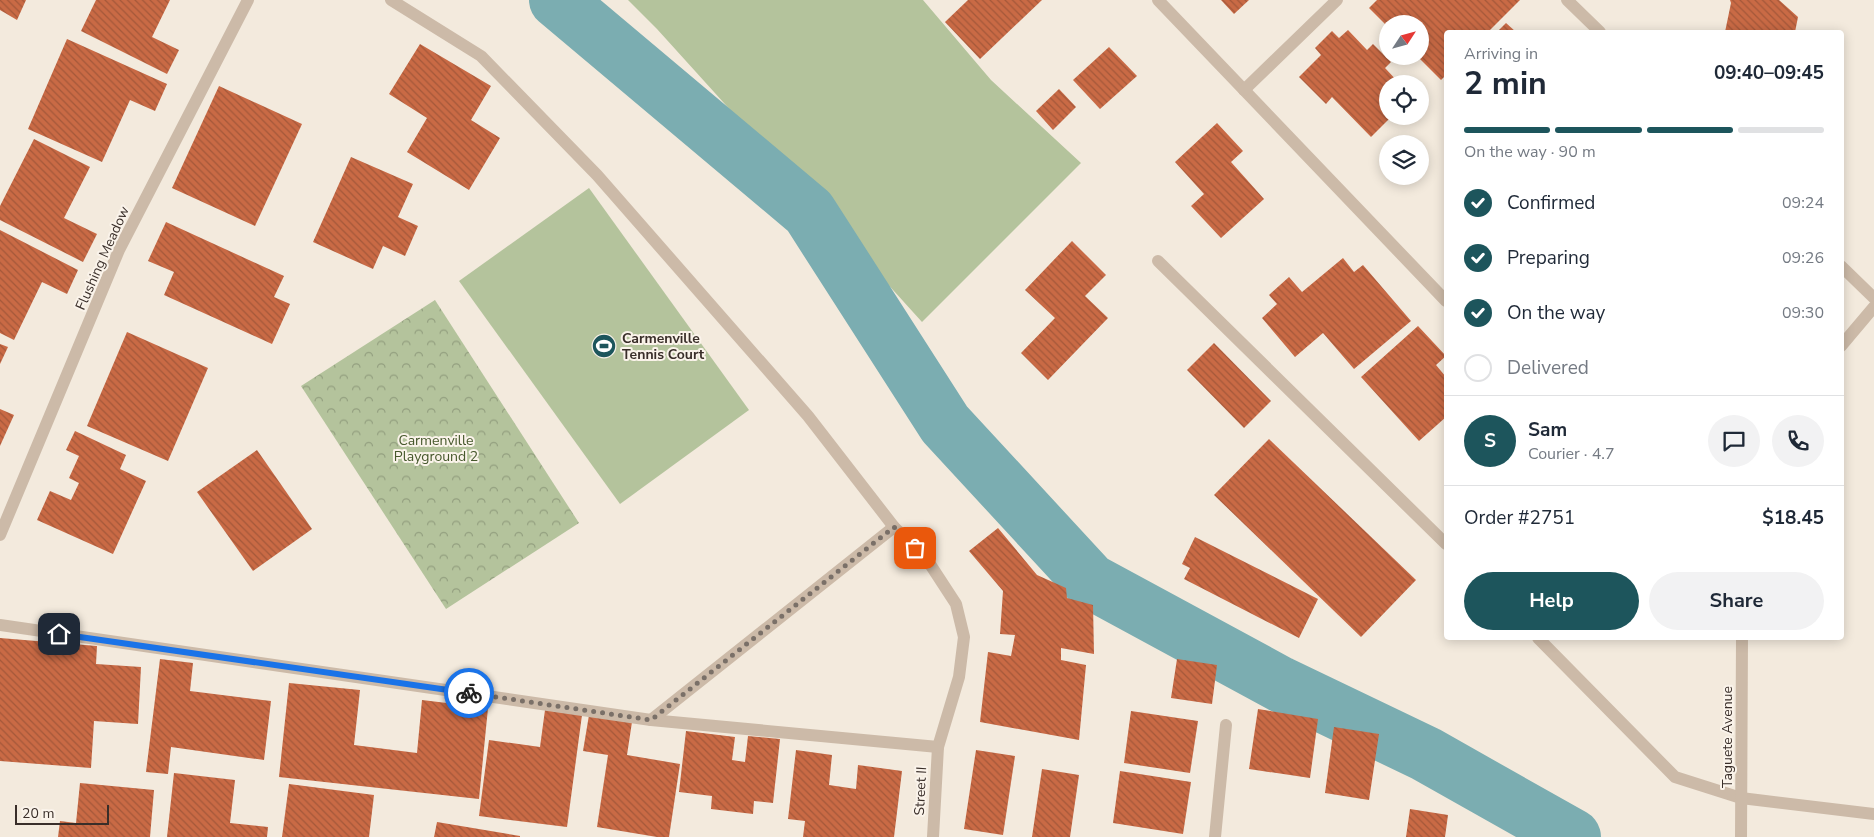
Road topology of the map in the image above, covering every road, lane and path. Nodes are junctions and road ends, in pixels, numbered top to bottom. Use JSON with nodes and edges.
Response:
{"nodes":[{"id":1,"x":248,"y":0,"type":"edge"},
{"id":2,"x":391,"y":0,"type":"edge"},
{"id":3,"x":1158,"y":0,"type":"edge"},
{"id":4,"x":1337,"y":0,"type":"edge"},
{"id":5,"x":1567,"y":0,"type":"edge"},
{"id":6,"x":1598,"y":30,"type":"edge"},
{"id":7,"x":1244,"y":90,"type":"junction"},
{"id":8,"x":1158,"y":261,"type":"dead end"},
{"id":9,"x":1844,"y":269,"type":"edge"},
{"id":10,"x":1874,"y":298,"type":"edge"},
{"id":11,"x":1444,"y":299,"type":"edge"},
{"id":12,"x":1874,"y":307,"type":"edge"},
{"id":13,"x":1844,"y":342,"type":"edge"},
{"id":14,"x":894,"y":527,"type":"junction"},
{"id":15,"x":0,"y":535,"type":"edge"},
{"id":16,"x":1444,"y":542,"type":"edge"},
{"id":17,"x":0,"y":626,"type":"edge"},
{"id":18,"x":1540,"y":640,"type":"edge"},
{"id":19,"x":1742,"y":640,"type":"edge"},
{"id":20,"x":651,"y":720,"type":"junction"},
{"id":21,"x":1226,"y":725,"type":"dead end"},
{"id":22,"x":938,"y":747,"type":"junction"},
{"id":23,"x":1741,"y":798,"type":"junction"},
{"id":24,"x":1874,"y":814,"type":"edge"},
{"id":25,"x":933,"y":837,"type":"edge"},
{"id":26,"x":1215,"y":837,"type":"edge"},
{"id":27,"x":1741,"y":837,"type":"edge"}],
"edges":[{"from":1,"to":15,"type":"street","name":"Flushing Meadow"},
{"from":2,"to":14,"type":"street","name":"Street II"},
{"from":3,"to":7,"type":"street"},
{"from":4,"to":7,"type":"street"},
{"from":5,"to":6,"type":"street"},
{"from":7,"to":11,"type":"street"},
{"from":8,"to":16,"type":"street"},
{"from":9,"to":10,"type":"street"},
{"from":12,"to":13,"type":"street"},
{"from":14,"to":20,"type":"street"},
{"from":14,"to":22,"type":"street","name":"Street II"},
{"from":17,"to":20,"type":"street"},
{"from":18,"to":23,"type":"street"},
{"from":19,"to":23,"type":"street","name":"Taguete Avenue"},
{"from":20,"to":22,"type":"street"},
{"from":21,"to":26,"type":"street"},
{"from":22,"to":25,"type":"street","name":"Street II"},
{"from":23,"to":24,"type":"street"},
{"from":23,"to":27,"type":"street","name":"Taguete Avenue"}]}
